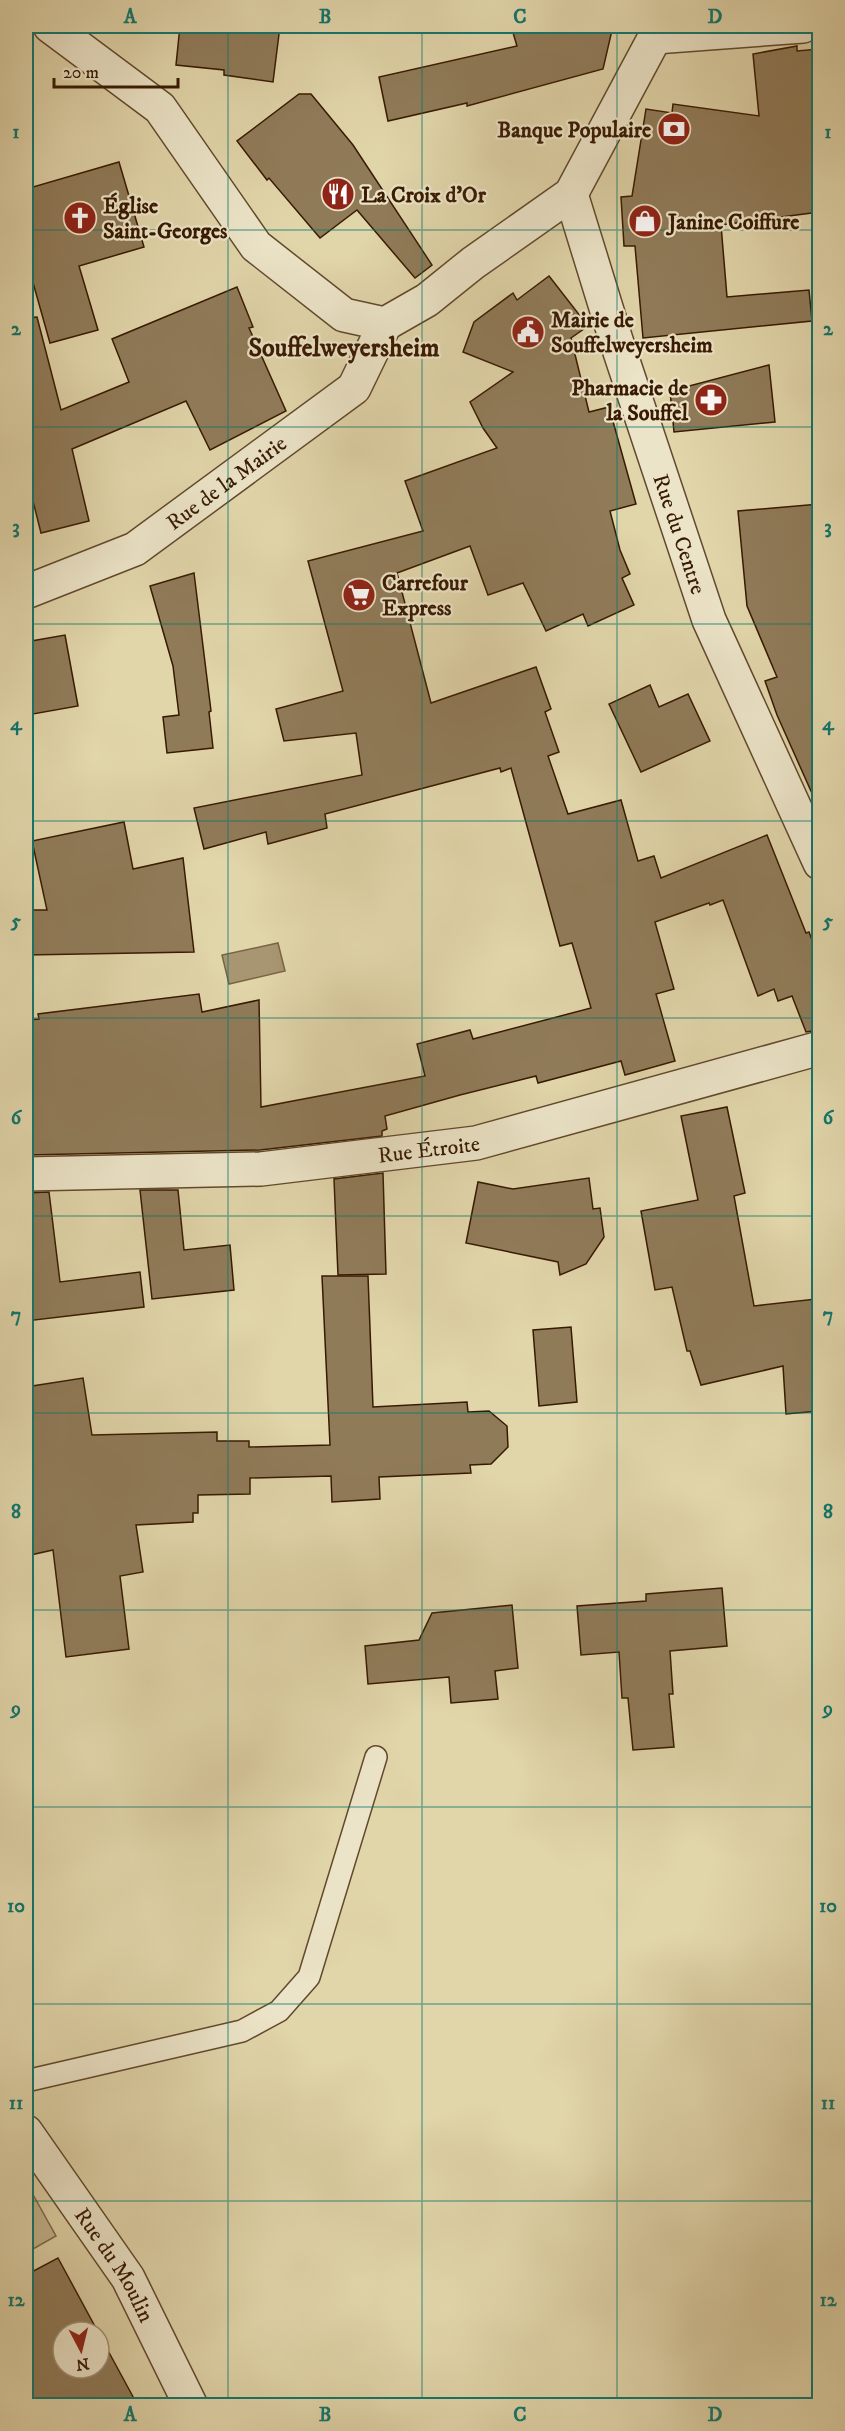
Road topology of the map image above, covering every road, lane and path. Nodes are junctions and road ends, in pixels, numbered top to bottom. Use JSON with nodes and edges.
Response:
{"nodes":[{"id":1,"x":50,"y":26,"type":"edge"},
{"id":2,"x":803,"y":26,"type":"edge"},
{"id":3,"x":654,"y":31,"type":"edge"},
{"id":4,"x":571,"y":194,"type":"junction"},
{"id":5,"x":385,"y":324,"type":"junction"},
{"id":6,"x":26,"y":592,"type":"edge"},
{"id":7,"x":819,"y":863,"type":"edge"},
{"id":8,"x":819,"y":1048,"type":"edge"},
{"id":9,"x":26,"y":1174,"type":"edge"},
{"id":10,"x":376,"y":1757,"type":"dead end"},
{"id":11,"x":26,"y":2081,"type":"edge"},
{"id":12,"x":26,"y":2132,"type":"edge"},
{"id":13,"x":191,"y":2406,"type":"edge"}],
"edges":[{"from":1,"to":5,"type":"street"},
{"from":2,"to":3,"type":"street"},
{"from":3,"to":4,"type":"street"},
{"from":4,"to":5,"type":"street"},
{"from":4,"to":7,"type":"street","name":"Rue du Centre"},
{"from":5,"to":6,"type":"street","name":"Rue de la Mairie"},
{"from":8,"to":9,"type":"street","name":"Rue Étroite"},
{"from":10,"to":11,"type":"lane"},
{"from":12,"to":13,"type":"street","name":"Rue du Moulin"}]}
